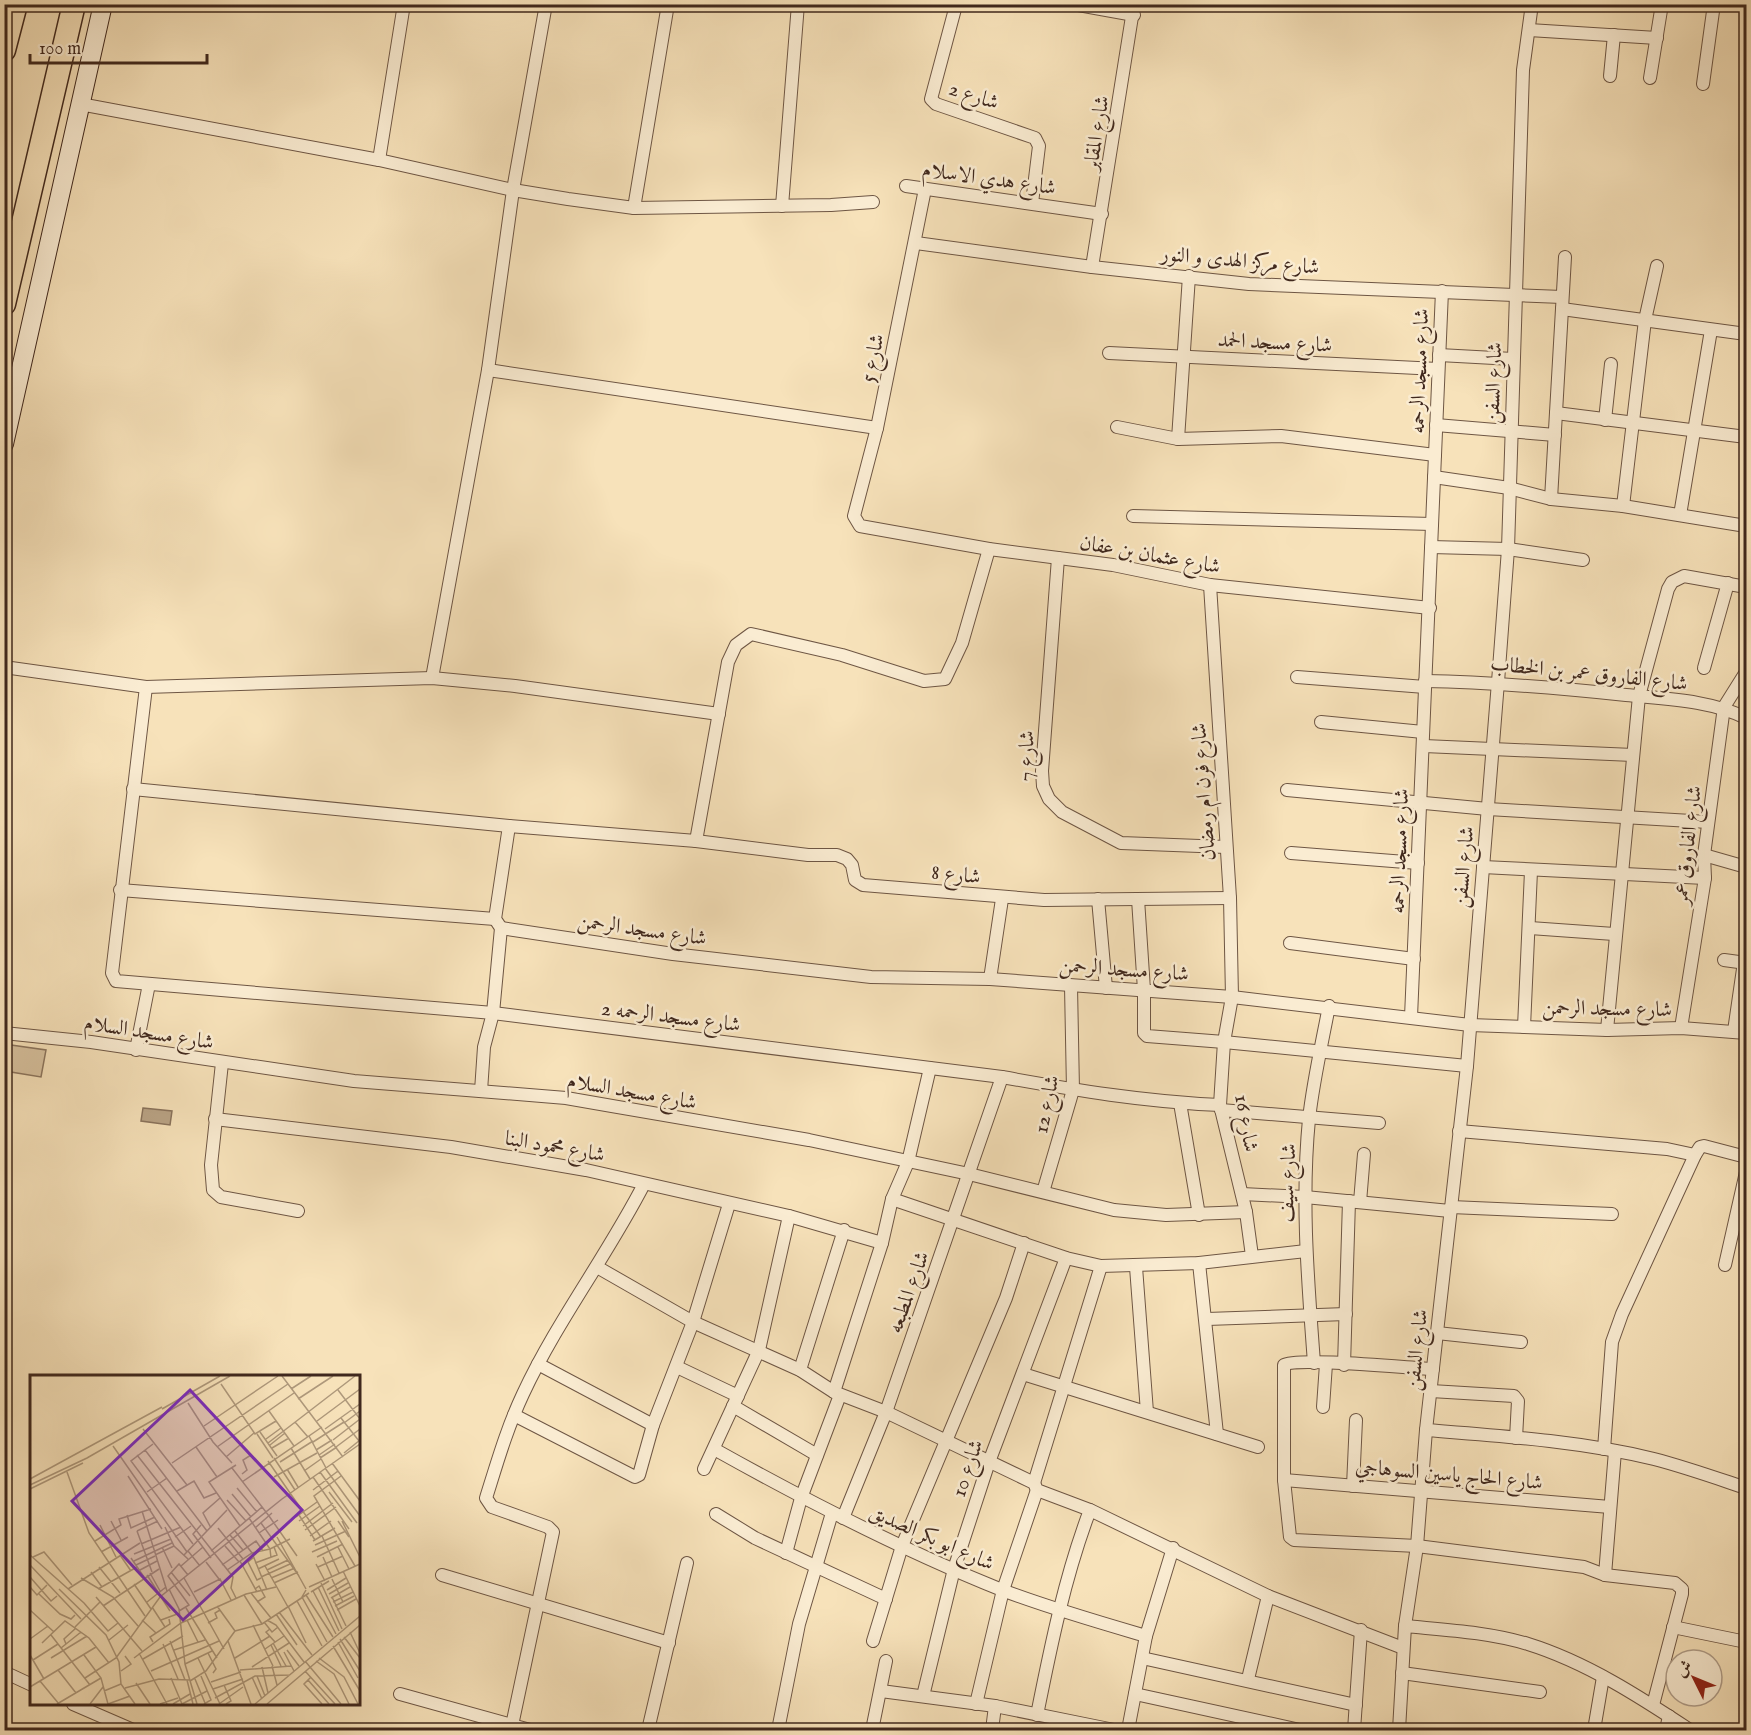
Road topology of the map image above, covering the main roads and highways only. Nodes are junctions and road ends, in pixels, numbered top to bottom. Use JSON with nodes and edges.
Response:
{"nodes":[{"id":1,"x":16,"y":4,"type":"edge"},
{"id":2,"x":74,"y":4,"type":"edge"},
{"id":3,"x":4,"y":50,"type":"edge"},
{"id":4,"x":4,"y":304,"type":"edge"}],
"edges":[{"from":1,"to":3,"type":"highway"},
{"from":2,"to":4,"type":"highway"}]}
